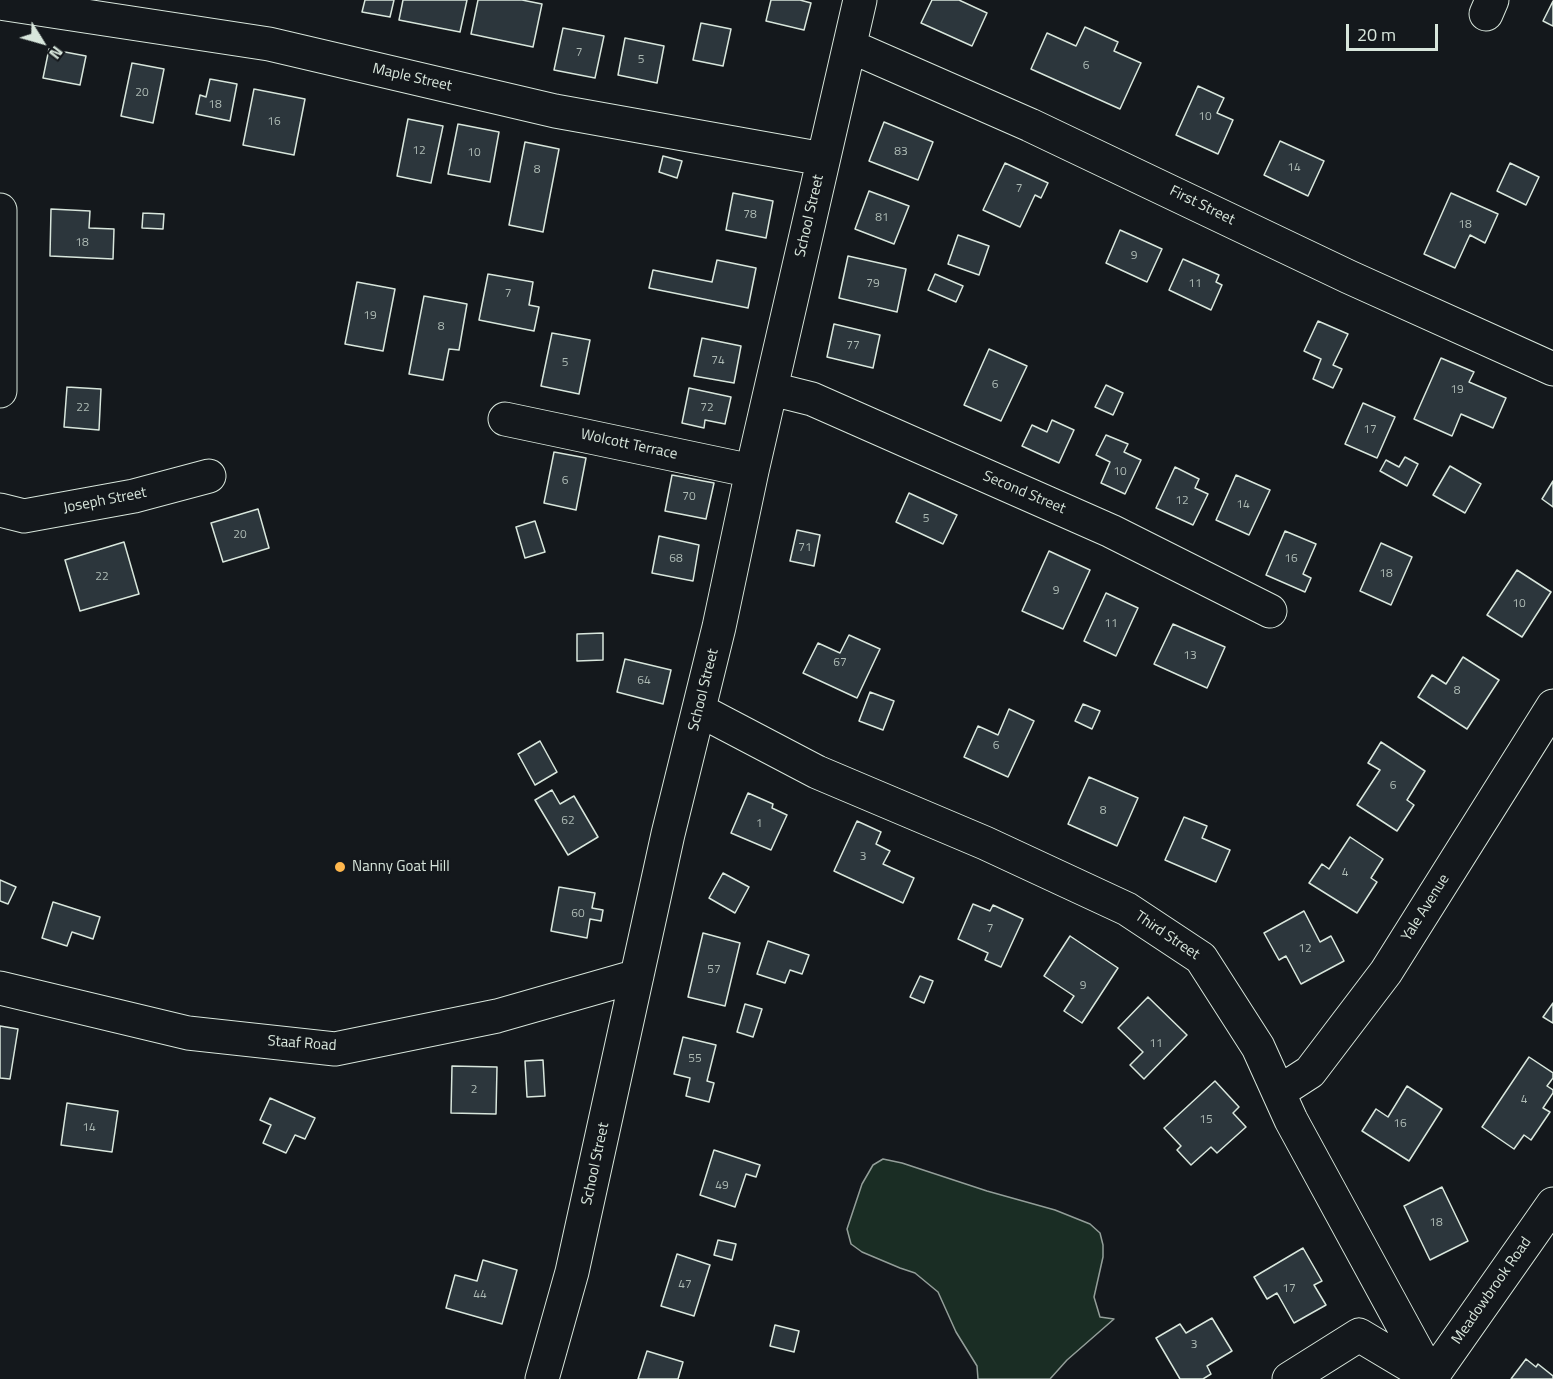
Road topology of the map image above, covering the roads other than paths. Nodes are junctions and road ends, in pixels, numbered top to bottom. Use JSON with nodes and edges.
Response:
{"nodes":[{"id":1,"x":860,"y":0,"type":"edge"},
{"id":2,"x":0,"y":3,"type":"edge"},
{"id":3,"x":850,"y":45,"type":"junction"},
{"id":4,"x":823,"y":159,"type":"junction"},
{"id":5,"x":0,"y":210,"type":"edge"},
{"id":6,"x":1553,"y":369,"type":"edge"},
{"id":7,"x":772,"y":389,"type":"junction"},
{"id":8,"x":0,"y":391,"type":"edge"},
{"id":9,"x":505,"y":419,"type":"dead end"},
{"id":10,"x":752,"y":471,"type":"junction"},
{"id":11,"x":209,"y":476,"type":"dead end"},
{"id":12,"x":0,"y":510,"type":"edge"},
{"id":13,"x":1269,"y":611,"type":"dead end"},
{"id":14,"x":1553,"y":706,"type":"edge"},
{"id":15,"x":699,"y":710,"type":"junction"},
{"id":16,"x":637,"y":976,"type":"junction"},
{"id":17,"x":0,"y":988,"type":"edge"},
{"id":18,"x":1279,"y":1092,"type":"junction"},
{"id":19,"x":1553,"y":1204,"type":"edge"},
{"id":20,"x":1431,"y":1378,"type":"edge"},
{"id":21,"x":542,"y":1379,"type":"edge"},
{"id":22,"x":1289,"y":1379,"type":"edge"}],
"edges":[{"from":1,"to":3,"type":"street","name":"School Street"},
{"from":2,"to":4,"type":"street","name":"Maple Street"},
{"from":3,"to":4,"type":"street","name":"School Street"},
{"from":3,"to":6,"type":"street","name":"First Street"},
{"from":4,"to":7,"type":"street","name":"School Street"},
{"from":5,"to":8,"type":"street"},
{"from":7,"to":10,"type":"street","name":"School Street"},
{"from":7,"to":13,"type":"street","name":"Second Street"},
{"from":9,"to":10,"type":"street","name":"Wolcott Terrace"},
{"from":10,"to":15,"type":"street","name":"School Street"},
{"from":11,"to":12,"type":"street","name":"Joseph Street"},
{"from":14,"to":18,"type":"street","name":"Yale Avenue"},
{"from":15,"to":16,"type":"street","name":"School Street"},
{"from":15,"to":18,"type":"street","name":"Third Street"},
{"from":16,"to":17,"type":"street","name":"Staaf Road"},
{"from":16,"to":21,"type":"street","name":"School Street"},
{"from":18,"to":20,"type":"street","name":"Third Street"},
{"from":19,"to":20,"type":"street","name":"Meadowbrook Road"},
{"from":20,"to":22,"type":"street"}]}
